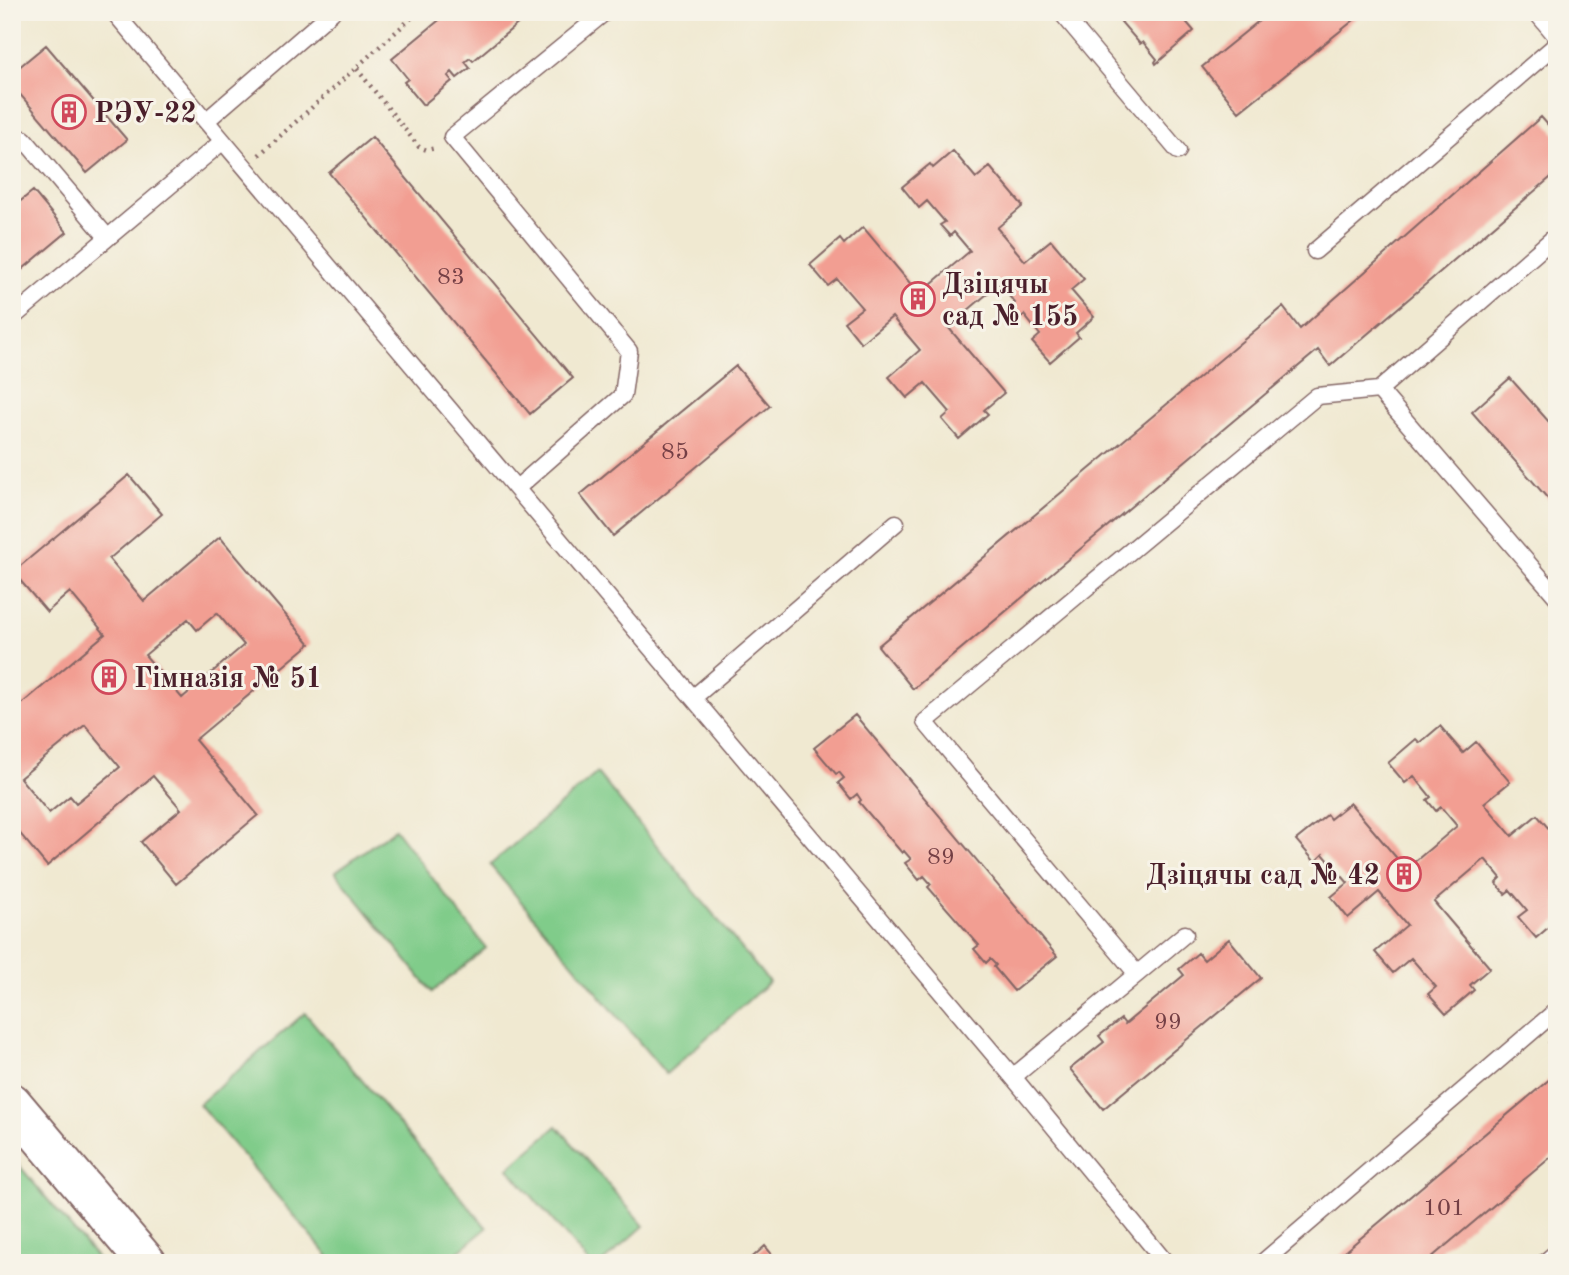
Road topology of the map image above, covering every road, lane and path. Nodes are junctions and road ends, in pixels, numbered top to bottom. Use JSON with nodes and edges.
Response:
{"nodes":[{"id":1,"x":114,"y":12,"type":"edge"},
{"id":2,"x":332,"y":12,"type":"edge"},
{"id":3,"x":418,"y":12,"type":"edge"},
{"id":4,"x":605,"y":12,"type":"edge"},
{"id":5,"x":1061,"y":12,"type":"edge"},
{"id":6,"x":1536,"y":12,"type":"edge"},
{"id":7,"x":1557,"y":37,"type":"edge"},
{"id":8,"x":1557,"y":44,"type":"edge"},
{"id":9,"x":357,"y":69,"type":"junction"},
{"id":10,"x":206,"y":121,"type":"junction"},
{"id":11,"x":452,"y":137,"type":"junction"},
{"id":12,"x":223,"y":141,"type":"junction"},
{"id":13,"x":12,"y":149,"type":"edge"},
{"id":14,"x":1178,"y":151,"type":"dead end"},
{"id":15,"x":245,"y":167,"type":"junction"},
{"id":16,"x":1557,"y":235,"type":"edge"},
{"id":17,"x":107,"y":237,"type":"junction"},
{"id":18,"x":1315,"y":251,"type":"dead end"},
{"id":19,"x":12,"y":318,"type":"edge"},
{"id":20,"x":1379,"y":390,"type":"junction"},
{"id":21,"x":517,"y":488,"type":"junction"},
{"id":22,"x":896,"y":523,"type":"dead end"},
{"id":23,"x":1557,"y":597,"type":"edge"},
{"id":24,"x":693,"y":698,"type":"junction"},
{"id":25,"x":1185,"y":934,"type":"dead end"},
{"id":26,"x":1137,"y":974,"type":"junction"},
{"id":27,"x":1557,"y":1010,"type":"edge"},
{"id":28,"x":1013,"y":1077,"type":"junction"},
{"id":29,"x":12,"y":1102,"type":"edge"},
{"id":30,"x":1557,"y":1252,"type":"edge"},
{"id":31,"x":147,"y":1263,"type":"edge"},
{"id":32,"x":1166,"y":1263,"type":"edge"},
{"id":33,"x":1262,"y":1263,"type":"edge"},
{"id":34,"x":1544,"y":1263,"type":"edge"}],
"edges":[{"from":1,"to":10,"type":"lane"},
{"from":2,"to":10,"type":"lane"},
{"from":3,"to":9,"type":"path"},
{"from":4,"to":11,"type":"lane"},
{"from":5,"to":14,"type":"lane"},
{"from":6,"to":7,"type":"lane"},
{"from":8,"to":18,"type":"lane"},
{"from":9,"to":11,"type":"path"},
{"from":9,"to":15,"type":"path"},
{"from":10,"to":12,"type":"lane"},
{"from":11,"to":21,"type":"lane"},
{"from":12,"to":15,"type":"lane"},
{"from":12,"to":17,"type":"lane"},
{"from":13,"to":17,"type":"lane"},
{"from":15,"to":21,"type":"lane"},
{"from":16,"to":20,"type":"lane"},
{"from":17,"to":19,"type":"lane"},
{"from":20,"to":23,"type":"lane"},
{"from":20,"to":26,"type":"lane"},
{"from":21,"to":24,"type":"lane"},
{"from":22,"to":24,"type":"lane"},
{"from":24,"to":28,"type":"lane"},
{"from":25,"to":26,"type":"lane"},
{"from":26,"to":28,"type":"lane"},
{"from":27,"to":33,"type":"lane"},
{"from":28,"to":32,"type":"lane"},
{"from":29,"to":31,"type":"street"},
{"from":30,"to":34,"type":"lane"}]}
